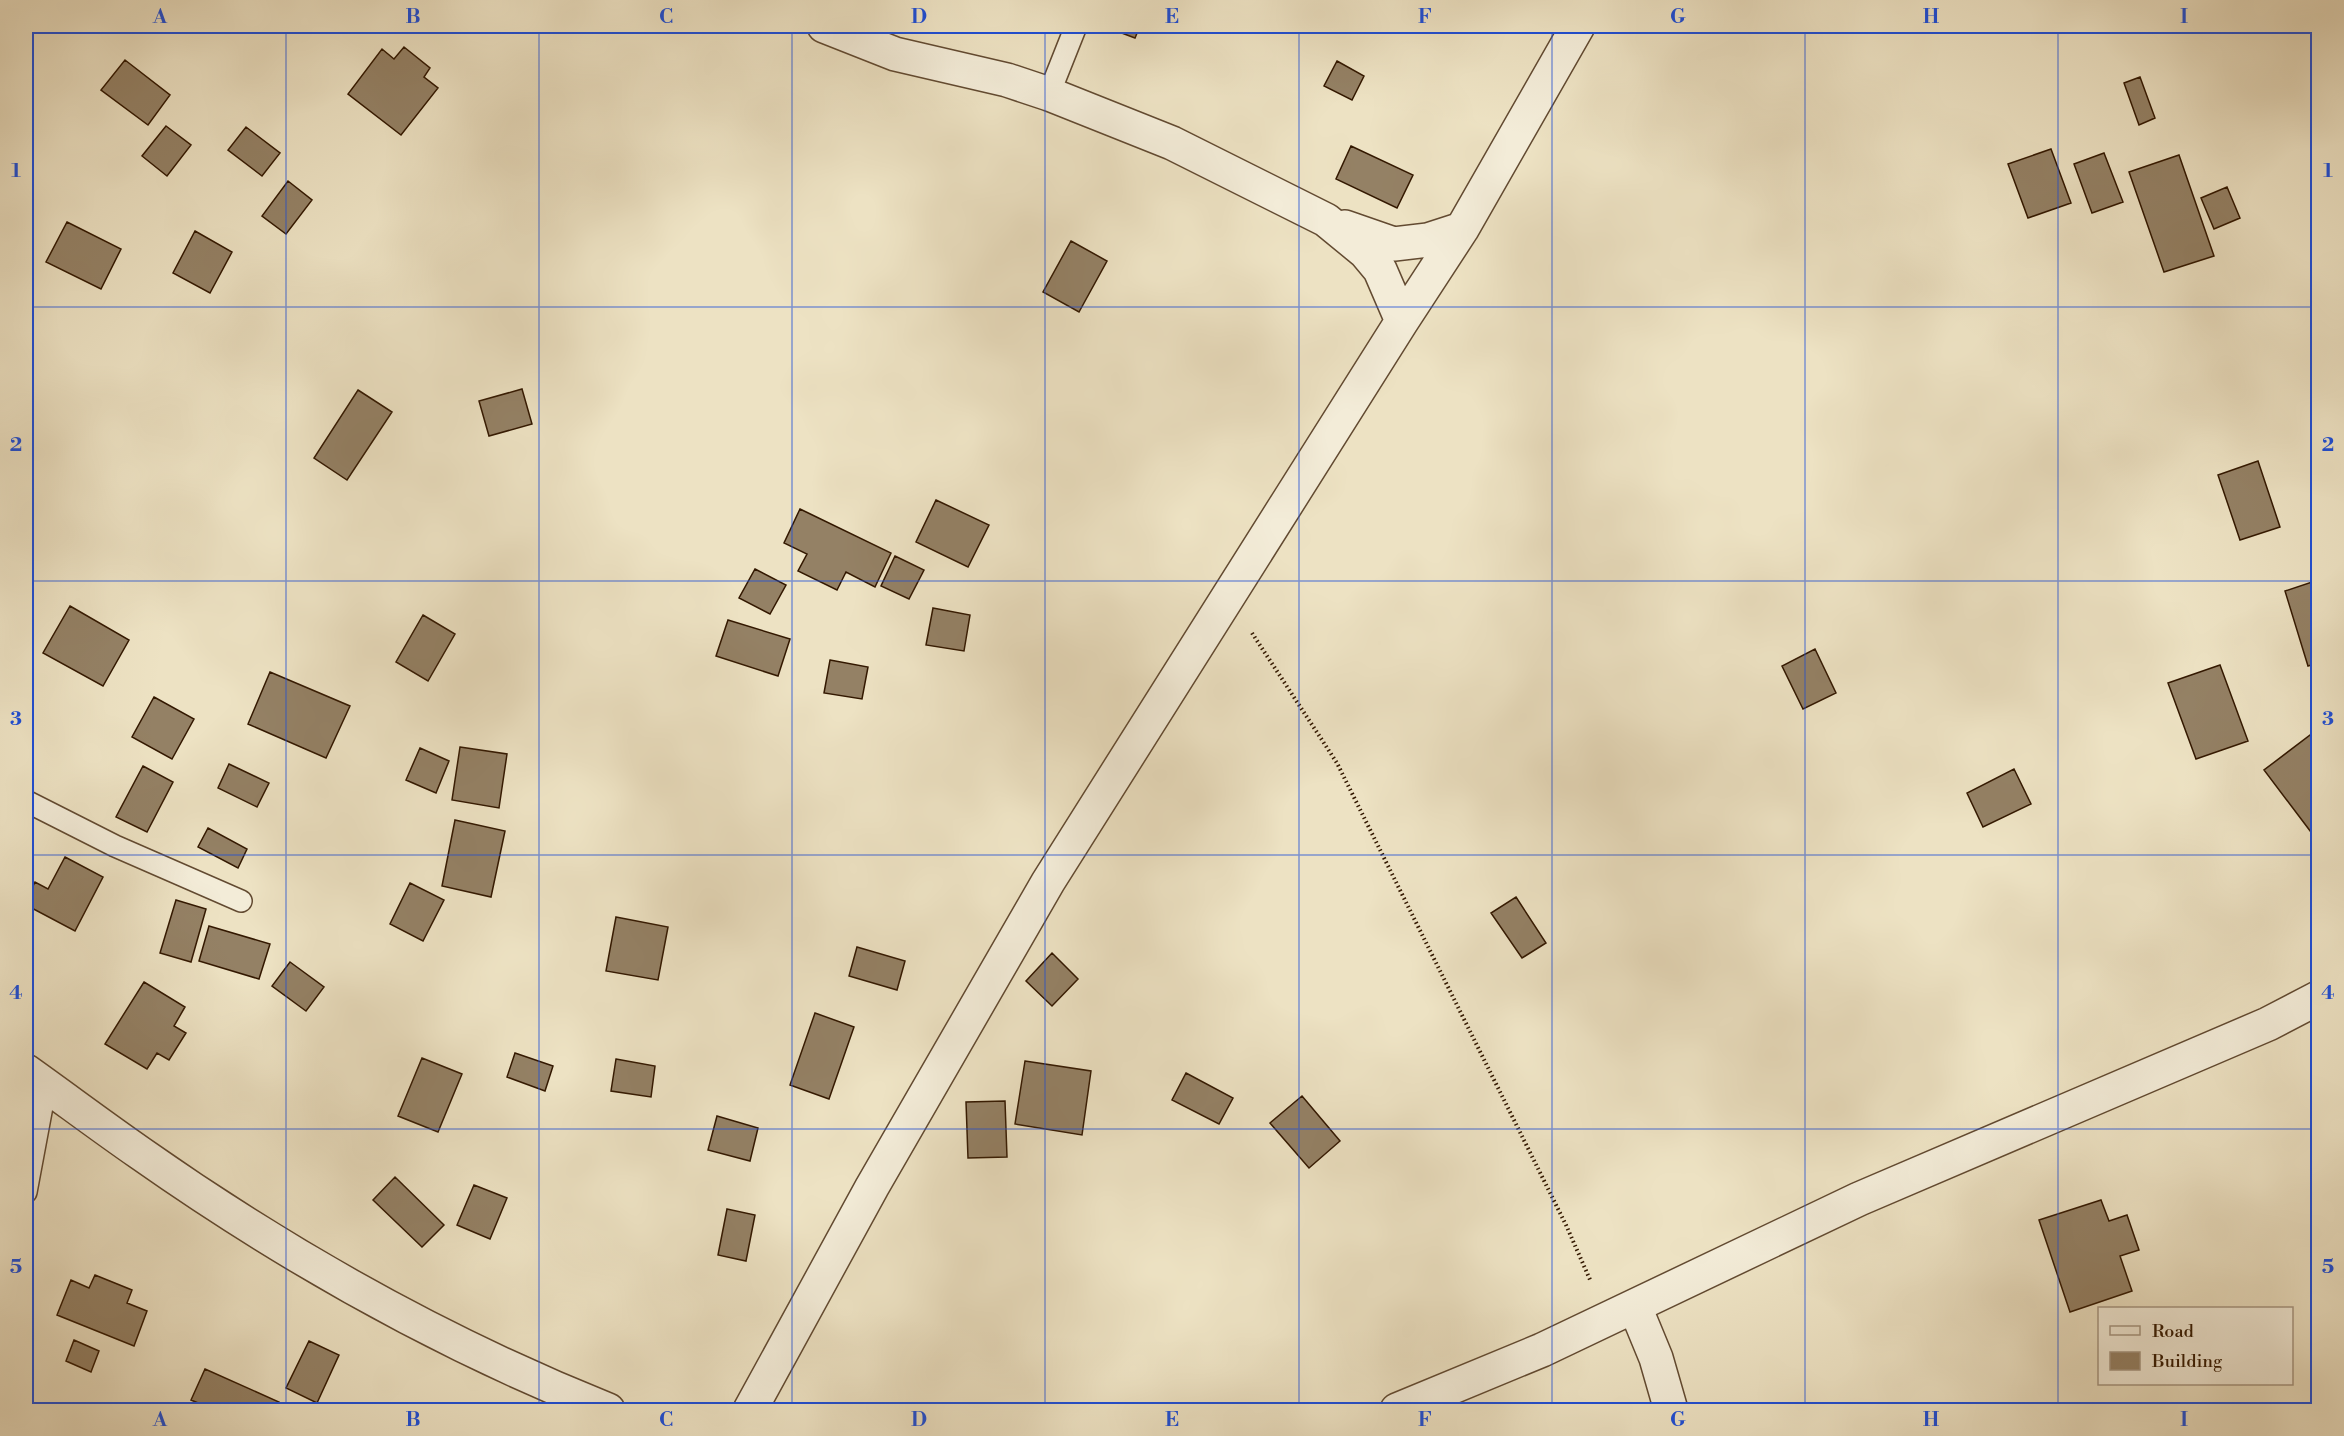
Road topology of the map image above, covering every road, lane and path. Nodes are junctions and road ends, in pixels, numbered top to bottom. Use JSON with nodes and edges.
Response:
{"nodes":[{"id":1,"x":824,"y":26,"type":"edge"},
{"id":2,"x":1076,"y":26,"type":"edge"},
{"id":3,"x":1578,"y":26,"type":"edge"},
{"id":4,"x":1049,"y":94,"type":"junction"},
{"id":5,"x":1326,"y":220,"type":"junction"},
{"id":6,"x":1462,"y":229,"type":"junction"},
{"id":7,"x":1402,"y":321,"type":"junction"},
{"id":8,"x":1229,"y":597,"type":"junction"},
{"id":9,"x":26,"y":801,"type":"edge"},
{"id":10,"x":241,"y":901,"type":"dead end"},
{"id":11,"x":2319,"y":998,"type":"edge"},
{"id":12,"x":36,"y":1078,"type":"edge"},
{"id":13,"x":26,"y":1192,"type":"edge"},
{"id":14,"x":1621,"y":1314,"type":"junction"},
{"id":15,"x":547,"y":1399,"type":"edge"},
{"id":16,"x":608,"y":1410,"type":"edge"},
{"id":17,"x":750,"y":1410,"type":"edge"},
{"id":18,"x":1397,"y":1410,"type":"edge"},
{"id":19,"x":1671,"y":1410,"type":"edge"}],
"edges":[{"from":1,"to":4,"type":"street"},
{"from":2,"to":4,"type":"lane"},
{"from":3,"to":6,"type":"street"},
{"from":4,"to":5,"type":"street"},
{"from":5,"to":6,"type":"street"},
{"from":5,"to":7,"type":"street"},
{"from":6,"to":7,"type":"street"},
{"from":7,"to":8,"type":"street"},
{"from":8,"to":14,"type":"path"},
{"from":8,"to":17,"type":"street"},
{"from":9,"to":10,"type":"lane"},
{"from":11,"to":14,"type":"street"},
{"from":12,"to":13,"type":"lane"},
{"from":12,"to":15,"type":"street"},
{"from":14,"to":18,"type":"street"},
{"from":14,"to":19,"type":"street"},
{"from":15,"to":16,"type":"street"}]}
